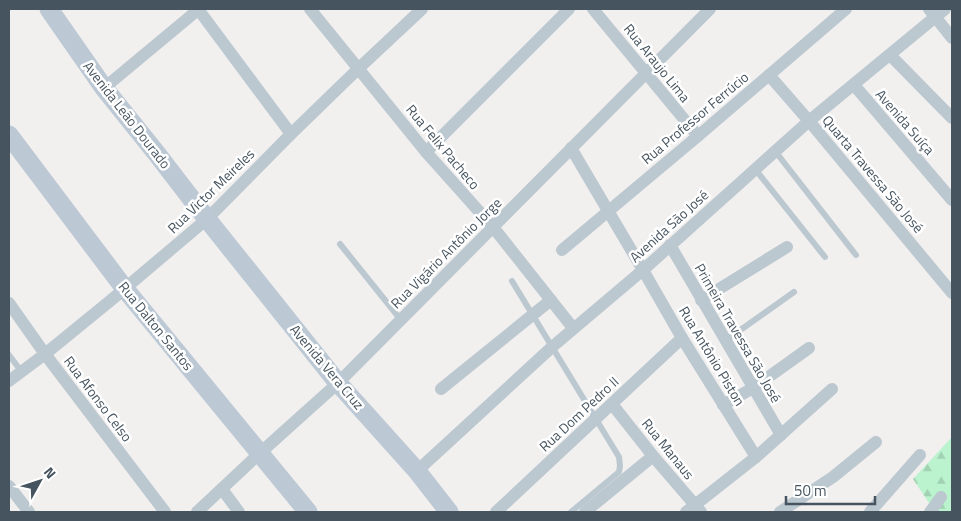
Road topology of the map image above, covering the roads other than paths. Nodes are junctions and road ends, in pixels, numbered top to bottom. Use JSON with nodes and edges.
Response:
{"nodes":[{"id":1,"x":49,"y":9,"type":"edge"},
{"id":2,"x":198,"y":9,"type":"edge"},
{"id":3,"x":310,"y":9,"type":"edge"},
{"id":4,"x":422,"y":9,"type":"edge"},
{"id":5,"x":569,"y":9,"type":"edge"},
{"id":6,"x":593,"y":9,"type":"edge"},
{"id":7,"x":710,"y":9,"type":"edge"},
{"id":8,"x":840,"y":11,"type":"edge"},
{"id":9,"x":936,"y":12,"type":"edge"},
{"id":10,"x":952,"y":38,"type":"edge"},
{"id":11,"x":890,"y":55,"type":"junction"},
{"id":12,"x":359,"y":68,"type":"junction"},
{"id":13,"x":646,"y":72,"type":"junction"},
{"id":14,"x":769,"y":75,"type":"junction"},
{"id":15,"x":854,"y":86,"type":"junction"},
{"id":16,"x":104,"y":88,"type":"junction"},
{"id":17,"x":952,"y":118,"type":"edge"},
{"id":18,"x":810,"y":121,"type":"junction"},
{"id":19,"x":291,"y":134,"type":"junction"},
{"id":20,"x":9,"y":135,"type":"edge"},
{"id":21,"x":698,"y":136,"type":"junction"},
{"id":22,"x":571,"y":148,"type":"junction"},
{"id":23,"x":775,"y":151,"type":"junction"},
{"id":24,"x":426,"y":152,"type":"junction"},
{"id":25,"x":755,"y":169,"type":"junction"},
{"id":26,"x":952,"y":200,"type":"edge"},
{"id":27,"x":609,"y":211,"type":"junction"},
{"id":28,"x":207,"y":219,"type":"junction"},
{"id":29,"x":493,"y":227,"type":"junction"},
{"id":30,"x":340,"y":244,"type":"dead end"},
{"id":31,"x":670,"y":245,"type":"junction"},
{"id":32,"x":787,"y":247,"type":"dead end"},
{"id":33,"x":562,"y":250,"type":"dead end"},
{"id":34,"x":856,"y":255,"type":"dead end"},
{"id":35,"x":825,"y":258,"type":"dead end"},
{"id":36,"x":644,"y":270,"type":"junction"},
{"id":37,"x":512,"y":281,"type":"dead end"},
{"id":38,"x":125,"y":289,"type":"junction"},
{"id":39,"x":794,"y":292,"type":"dead end"},
{"id":40,"x":952,"y":293,"type":"edge"},
{"id":41,"x":551,"y":300,"type":"junction"},
{"id":42,"x":701,"y":300,"type":"junction"},
{"id":43,"x":9,"y":303,"type":"edge"},
{"id":44,"x":533,"y":316,"type":"junction"},
{"id":45,"x":401,"y":320,"type":"junction"},
{"id":46,"x":573,"y":328,"type":"junction"},
{"id":47,"x":682,"y":338,"type":"junction"},
{"id":48,"x":725,"y":341,"type":"junction"},
{"id":49,"x":552,"y":346,"type":"junction"},
{"id":50,"x":809,"y":348,"type":"dead end"},
{"id":51,"x":45,"y":354,"type":"junction"},
{"id":52,"x":9,"y":355,"type":"edge"},
{"id":53,"x":21,"y":371,"type":"junction"},
{"id":54,"x":9,"y":381,"type":"edge"},
{"id":55,"x":338,"y":383,"type":"junction"},
{"id":56,"x":753,"y":388,"type":"junction"},
{"id":57,"x":440,"y":389,"type":"dead end"},
{"id":58,"x":832,"y":389,"type":"dead end"},
{"id":59,"x":612,"y":404,"type":"junction"},
{"id":60,"x":724,"y":405,"type":"junction"},
{"id":61,"x":596,"y":419,"type":"junction"},
{"id":62,"x":781,"y":435,"type":"junction"},
{"id":63,"x":876,"y":442,"type":"dead end"},
{"id":64,"x":260,"y":453,"type":"junction"},
{"id":65,"x":920,"y":455,"type":"dead end"},
{"id":66,"x":653,"y":456,"type":"junction"},
{"id":67,"x":756,"y":457,"type":"junction"},
{"id":68,"x":417,"y":471,"type":"junction"},
{"id":69,"x":9,"y":486,"type":"edge"},
{"id":70,"x":222,"y":489,"type":"junction"},
{"id":71,"x":940,"y":497,"type":"dead end"},
{"id":72,"x":694,"y":510,"type":"edge"},
{"id":73,"x":29,"y":512,"type":"edge"},
{"id":74,"x":165,"y":512,"type":"edge"},
{"id":75,"x":197,"y":512,"type":"edge"},
{"id":76,"x":239,"y":512,"type":"edge"},
{"id":77,"x":308,"y":512,"type":"edge"},
{"id":78,"x":449,"y":512,"type":"edge"},
{"id":79,"x":496,"y":512,"type":"edge"},
{"id":80,"x":571,"y":512,"type":"edge"},
{"id":81,"x":584,"y":512,"type":"edge"},
{"id":82,"x":780,"y":512,"type":"edge"},
{"id":83,"x":870,"y":512,"type":"edge"},
{"id":84,"x":930,"y":512,"type":"edge"}],
"edges":[{"from":1,"to":16,"type":"main road","name":"Avenida Leão Dourado"},
{"from":2,"to":16,"type":"street"},
{"from":2,"to":19,"type":"street"},
{"from":3,"to":12,"type":"street","name":"Rua Felix Pacheco"},
{"from":4,"to":12,"type":"street","name":"Rua Victor Meireles"},
{"from":5,"to":24,"type":"street"},
{"from":6,"to":13,"type":"street","name":"Rua Araujo Lima"},
{"from":7,"to":13,"type":"street","name":"Rua Vigário Antônio Jorge"},
{"from":8,"to":14,"type":"street","name":"Rua Professor Ferrúcio"},
{"from":9,"to":10,"type":"street"},
{"from":9,"to":11,"type":"street","name":"Avenida São José"},
{"from":11,"to":15,"type":"street","name":"Avenida São José"},
{"from":11,"to":17,"type":"street"},
{"from":12,"to":19,"type":"street","name":"Rua Victor Meireles"},
{"from":12,"to":24,"type":"street","name":"Rua Felix Pacheco"},
{"from":13,"to":21,"type":"street","name":"Rua Araujo Lima"},
{"from":13,"to":22,"type":"street","name":"Rua Vigário Antônio Jorge"},
{"from":14,"to":18,"type":"street","name":"Quarta Travessa São José"},
{"from":14,"to":21,"type":"street","name":"Rua Professor Ferrúcio"},
{"from":15,"to":18,"type":"street","name":"Avenida São José"},
{"from":15,"to":26,"type":"street","name":"Avenida Suíça"},
{"from":16,"to":28,"type":"main road","name":"Avenida Leão Dourado"},
{"from":18,"to":23,"type":"street","name":"Avenida São José"},
{"from":18,"to":40,"type":"street","name":"Quarta Travessa São José"},
{"from":19,"to":28,"type":"street","name":"Rua Victor Meireles"},
{"from":20,"to":38,"type":"main road","name":"Rua Dalton Santos"},
{"from":21,"to":27,"type":"street","name":"Rua Professor Ferrúcio"},
{"from":22,"to":27,"type":"street","name":"Rua Antônio Piston"},
{"from":22,"to":29,"type":"street","name":"Rua Vigário Antônio Jorge"},
{"from":23,"to":25,"type":"street","name":"Avenida São José"},
{"from":23,"to":34,"type":"lane"},
{"from":24,"to":29,"type":"street","name":"Rua Felix Pacheco"},
{"from":25,"to":31,"type":"street","name":"Avenida São José"},
{"from":25,"to":35,"type":"lane"},
{"from":27,"to":33,"type":"street","name":"Rua Professor Ferrúcio"},
{"from":27,"to":36,"type":"street","name":"Rua Antônio Piston"},
{"from":28,"to":38,"type":"street","name":"Rua Victor Meireles"},
{"from":28,"to":55,"type":"main road","name":"Avenida Vera Cruz"},
{"from":29,"to":41,"type":"street","name":"Rua Felix Pacheco"},
{"from":29,"to":45,"type":"street","name":"Rua Vigário Antônio Jorge"},
{"from":30,"to":45,"type":"lane"},
{"from":31,"to":36,"type":"street","name":"Avenida São José"},
{"from":31,"to":42,"type":"street","name":"Primeira Travessa São José"},
{"from":32,"to":42,"type":"street"},
{"from":36,"to":46,"type":"street","name":"Avenida São José"},
{"from":36,"to":47,"type":"street","name":"Rua Antônio Piston"},
{"from":37,"to":44,"type":"lane"},
{"from":38,"to":51,"type":"street","name":"Rua Victor Meireles"},
{"from":38,"to":64,"type":"main road","name":"Rua Dalton Santos"},
{"from":39,"to":48,"type":"lane"},
{"from":41,"to":44,"type":"street"},
{"from":41,"to":46,"type":"street","name":"Rua Felix Pacheco"},
{"from":42,"to":48,"type":"street","name":"Primeira Travessa São José"},
{"from":43,"to":51,"type":"street","name":"Rua Afonso Celso"},
{"from":44,"to":49,"type":"lane"},
{"from":44,"to":57,"type":"street"},
{"from":45,"to":55,"type":"street","name":"Rua Vigário Antônio Jorge"},
{"from":46,"to":49,"type":"street","name":"Avenida São José"},
{"from":47,"to":59,"type":"street","name":"Rua Dom Pedro II"},
{"from":47,"to":60,"type":"street","name":"Rua Antônio Piston"},
{"from":48,"to":56,"type":"street","name":"Primeira Travessa São José"},
{"from":49,"to":61,"type":"lane"},
{"from":49,"to":68,"type":"street","name":"Avenida São José"},
{"from":50,"to":56,"type":"street"},
{"from":51,"to":53,"type":"street","name":"Rua Victor Meireles"},
{"from":51,"to":74,"type":"street","name":"Rua Afonso Celso"},
{"from":52,"to":53,"type":"lane"},
{"from":53,"to":54,"type":"street","name":"Rua Victor Meireles"},
{"from":55,"to":64,"type":"street","name":"Rua Vigário Antônio Jorge"},
{"from":55,"to":68,"type":"main road","name":"Avenida Vera Cruz"},
{"from":56,"to":60,"type":"street"},
{"from":56,"to":62,"type":"street","name":"Primeira Travessa São José"},
{"from":58,"to":62,"type":"street"},
{"from":59,"to":61,"type":"street","name":"Rua Dom Pedro II"},
{"from":59,"to":66,"type":"street","name":"Rua Manaus"},
{"from":60,"to":67,"type":"street","name":"Rua Antônio Piston"},
{"from":61,"to":79,"type":"street","name":"Rua Dom Pedro II"},
{"from":61,"to":80,"type":"lane"},
{"from":62,"to":67,"type":"street"},
{"from":63,"to":82,"type":"street"},
{"from":64,"to":70,"type":"street","name":"Rua Vigário Antônio Jorge"},
{"from":64,"to":77,"type":"main road","name":"Rua Dalton Santos"},
{"from":65,"to":83,"type":"street"},
{"from":66,"to":72,"type":"street","name":"Rua Manaus"},
{"from":66,"to":81,"type":"street"},
{"from":67,"to":72,"type":"street"},
{"from":68,"to":78,"type":"main road","name":"Avenida Vera Cruz"},
{"from":69,"to":73,"type":"street"},
{"from":70,"to":75,"type":"street","name":"Rua Vigário Antônio Jorge"},
{"from":70,"to":76,"type":"street"},
{"from":71,"to":84,"type":"street"}]}
